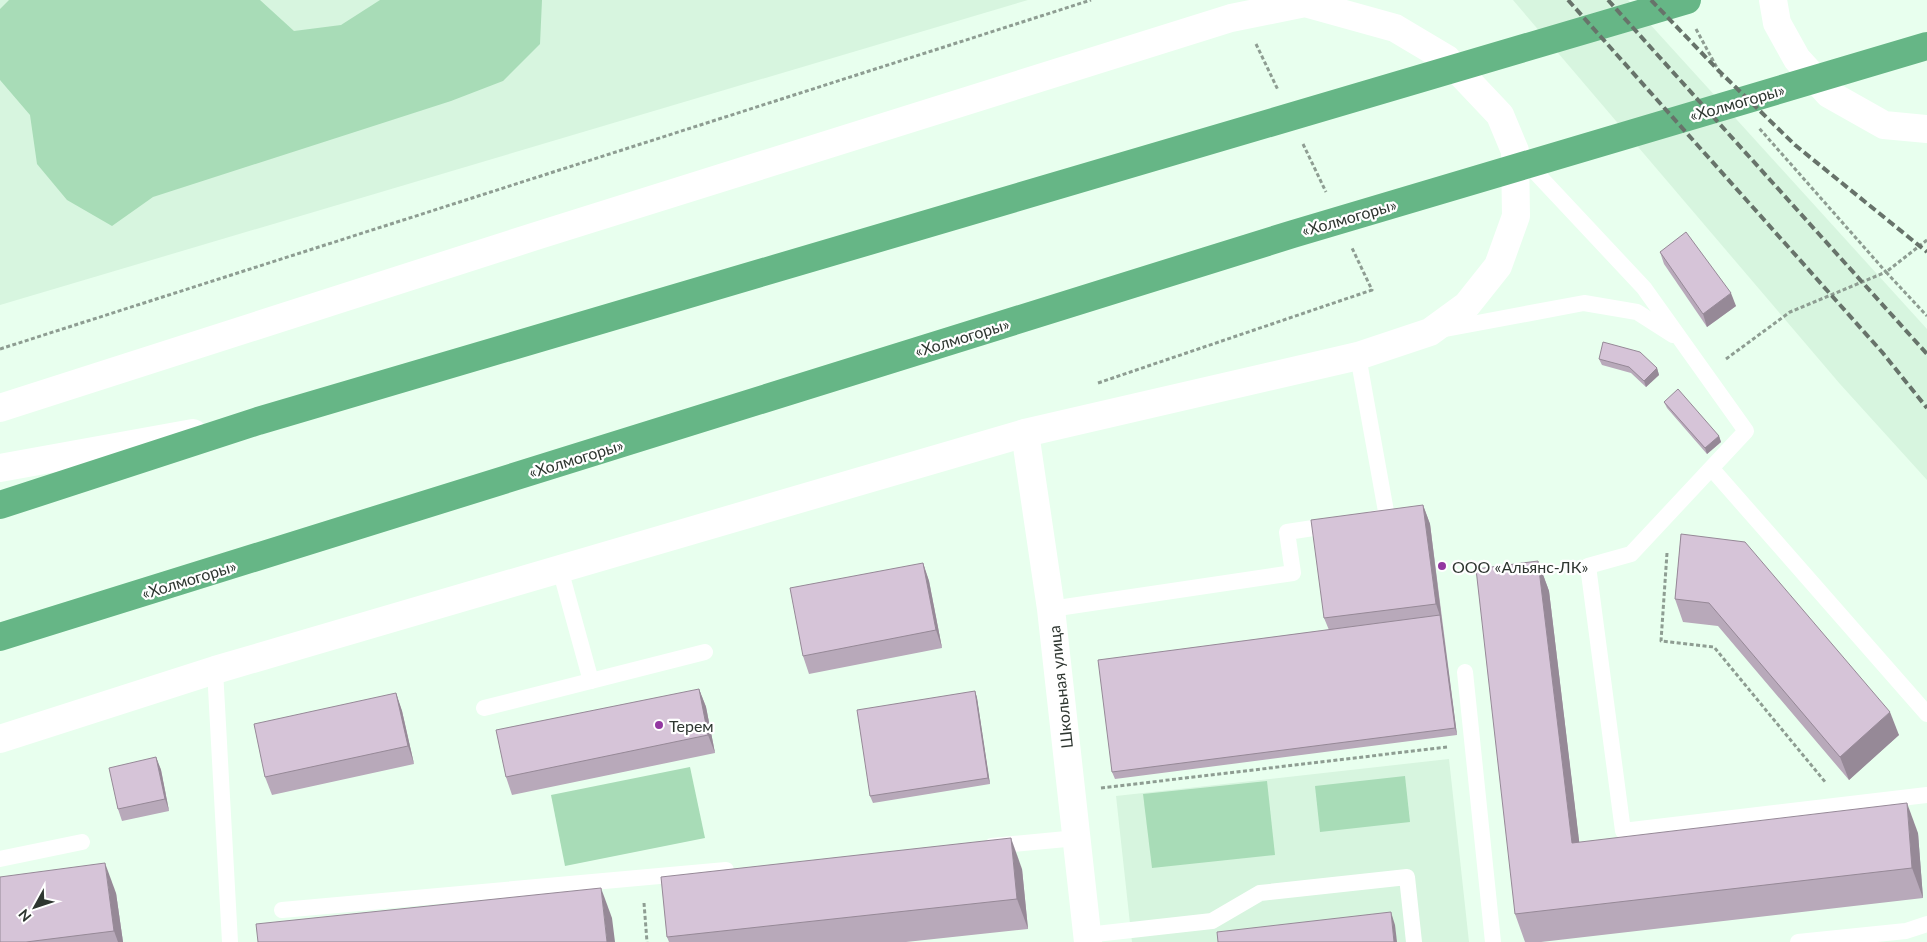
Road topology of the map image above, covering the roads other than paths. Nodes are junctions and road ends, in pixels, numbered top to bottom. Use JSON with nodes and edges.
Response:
{"nodes":[{"id":1,"x":1773,"y":0,"type":"edge"},
{"id":2,"x":1690,"y":12,"type":"edge"},
{"id":3,"x":1927,"y":46,"type":"edge"},
{"id":4,"x":1927,"y":129,"type":"edge"},
{"id":5,"x":1516,"y":151,"type":"junction"},
{"id":6,"x":1430,"y":332,"type":"junction"},
{"id":7,"x":1681,"y":340,"type":"junction"},
{"id":8,"x":1358,"y":356,"type":"junction"},
{"id":9,"x":0,"y":408,"type":"edge"},
{"id":10,"x":258,"y":421,"type":"junction"},
{"id":11,"x":1025,"y":433,"type":"junction"},
{"id":12,"x":0,"y":468,"type":"edge"},
{"id":13,"x":1712,"y":469,"type":"junction"},
{"id":14,"x":0,"y":505,"type":"edge"},
{"id":15,"x":560,"y":569,"type":"junction"},
{"id":16,"x":1052,"y":609,"type":"junction"},
{"id":17,"x":0,"y":637,"type":"edge"},
{"id":18,"x":705,"y":652,"type":"dead end"},
{"id":19,"x":215,"y":670,"type":"junction"},
{"id":20,"x":1465,"y":672,"type":"dead end"},
{"id":21,"x":591,"y":681,"type":"junction"},
{"id":22,"x":484,"y":708,"type":"dead end"},
{"id":23,"x":1927,"y":714,"type":"edge"},
{"id":24,"x":0,"y":739,"type":"edge"},
{"id":25,"x":1927,"y":795,"type":"edge"},
{"id":26,"x":1077,"y":838,"type":"junction"},
{"id":27,"x":82,"y":842,"type":"dead end"},
{"id":28,"x":978,"y":847,"type":"edge"},
{"id":29,"x":0,"y":859,"type":"edge"},
{"id":30,"x":741,"y":869,"type":"edge"},
{"id":31,"x":282,"y":910,"type":"dead end"},
{"id":32,"x":1927,"y":924,"type":"edge"},
{"id":33,"x":1088,"y":938,"type":"edge"},
{"id":34,"x":230,"y":942,"type":"edge"},
{"id":35,"x":1414,"y":942,"type":"edge"},
{"id":36,"x":1493,"y":942,"type":"edge"},
{"id":37,"x":1798,"y":942,"type":"edge"}],
"edges":[{"from":1,"to":4,"type":"street"},
{"from":2,"to":10,"type":"highway"},
{"from":3,"to":17,"type":"highway","name":"«Холмогоры»"},
{"from":5,"to":6,"type":"street"},
{"from":5,"to":7,"type":"lane"},
{"from":5,"to":9,"type":"street"},
{"from":6,"to":7,"type":"lane"},
{"from":6,"to":8,"type":"street"},
{"from":7,"to":13,"type":"lane"},
{"from":8,"to":11,"type":"street"},
{"from":8,"to":16,"type":"lane"},
{"from":10,"to":12,"type":"street"},
{"from":10,"to":14,"type":"highway"},
{"from":11,"to":15,"type":"street"},
{"from":11,"to":16,"type":"street","name":"Школьная улица"},
{"from":13,"to":23,"type":"lane"},
{"from":13,"to":25,"type":"lane"},
{"from":15,"to":19,"type":"street"},
{"from":15,"to":21,"type":"lane"},
{"from":16,"to":26,"type":"street","name":"Школьная улица"},
{"from":18,"to":21,"type":"lane"},
{"from":19,"to":24,"type":"street"},
{"from":19,"to":34,"type":"lane"},
{"from":20,"to":36,"type":"lane"},
{"from":21,"to":22,"type":"lane"},
{"from":26,"to":28,"type":"lane"},
{"from":26,"to":33,"type":"street","name":"Школьная улица"},
{"from":27,"to":29,"type":"lane"},
{"from":30,"to":31,"type":"lane"},
{"from":32,"to":37,"type":"lane"},
{"from":33,"to":35,"type":"lane"}]}
